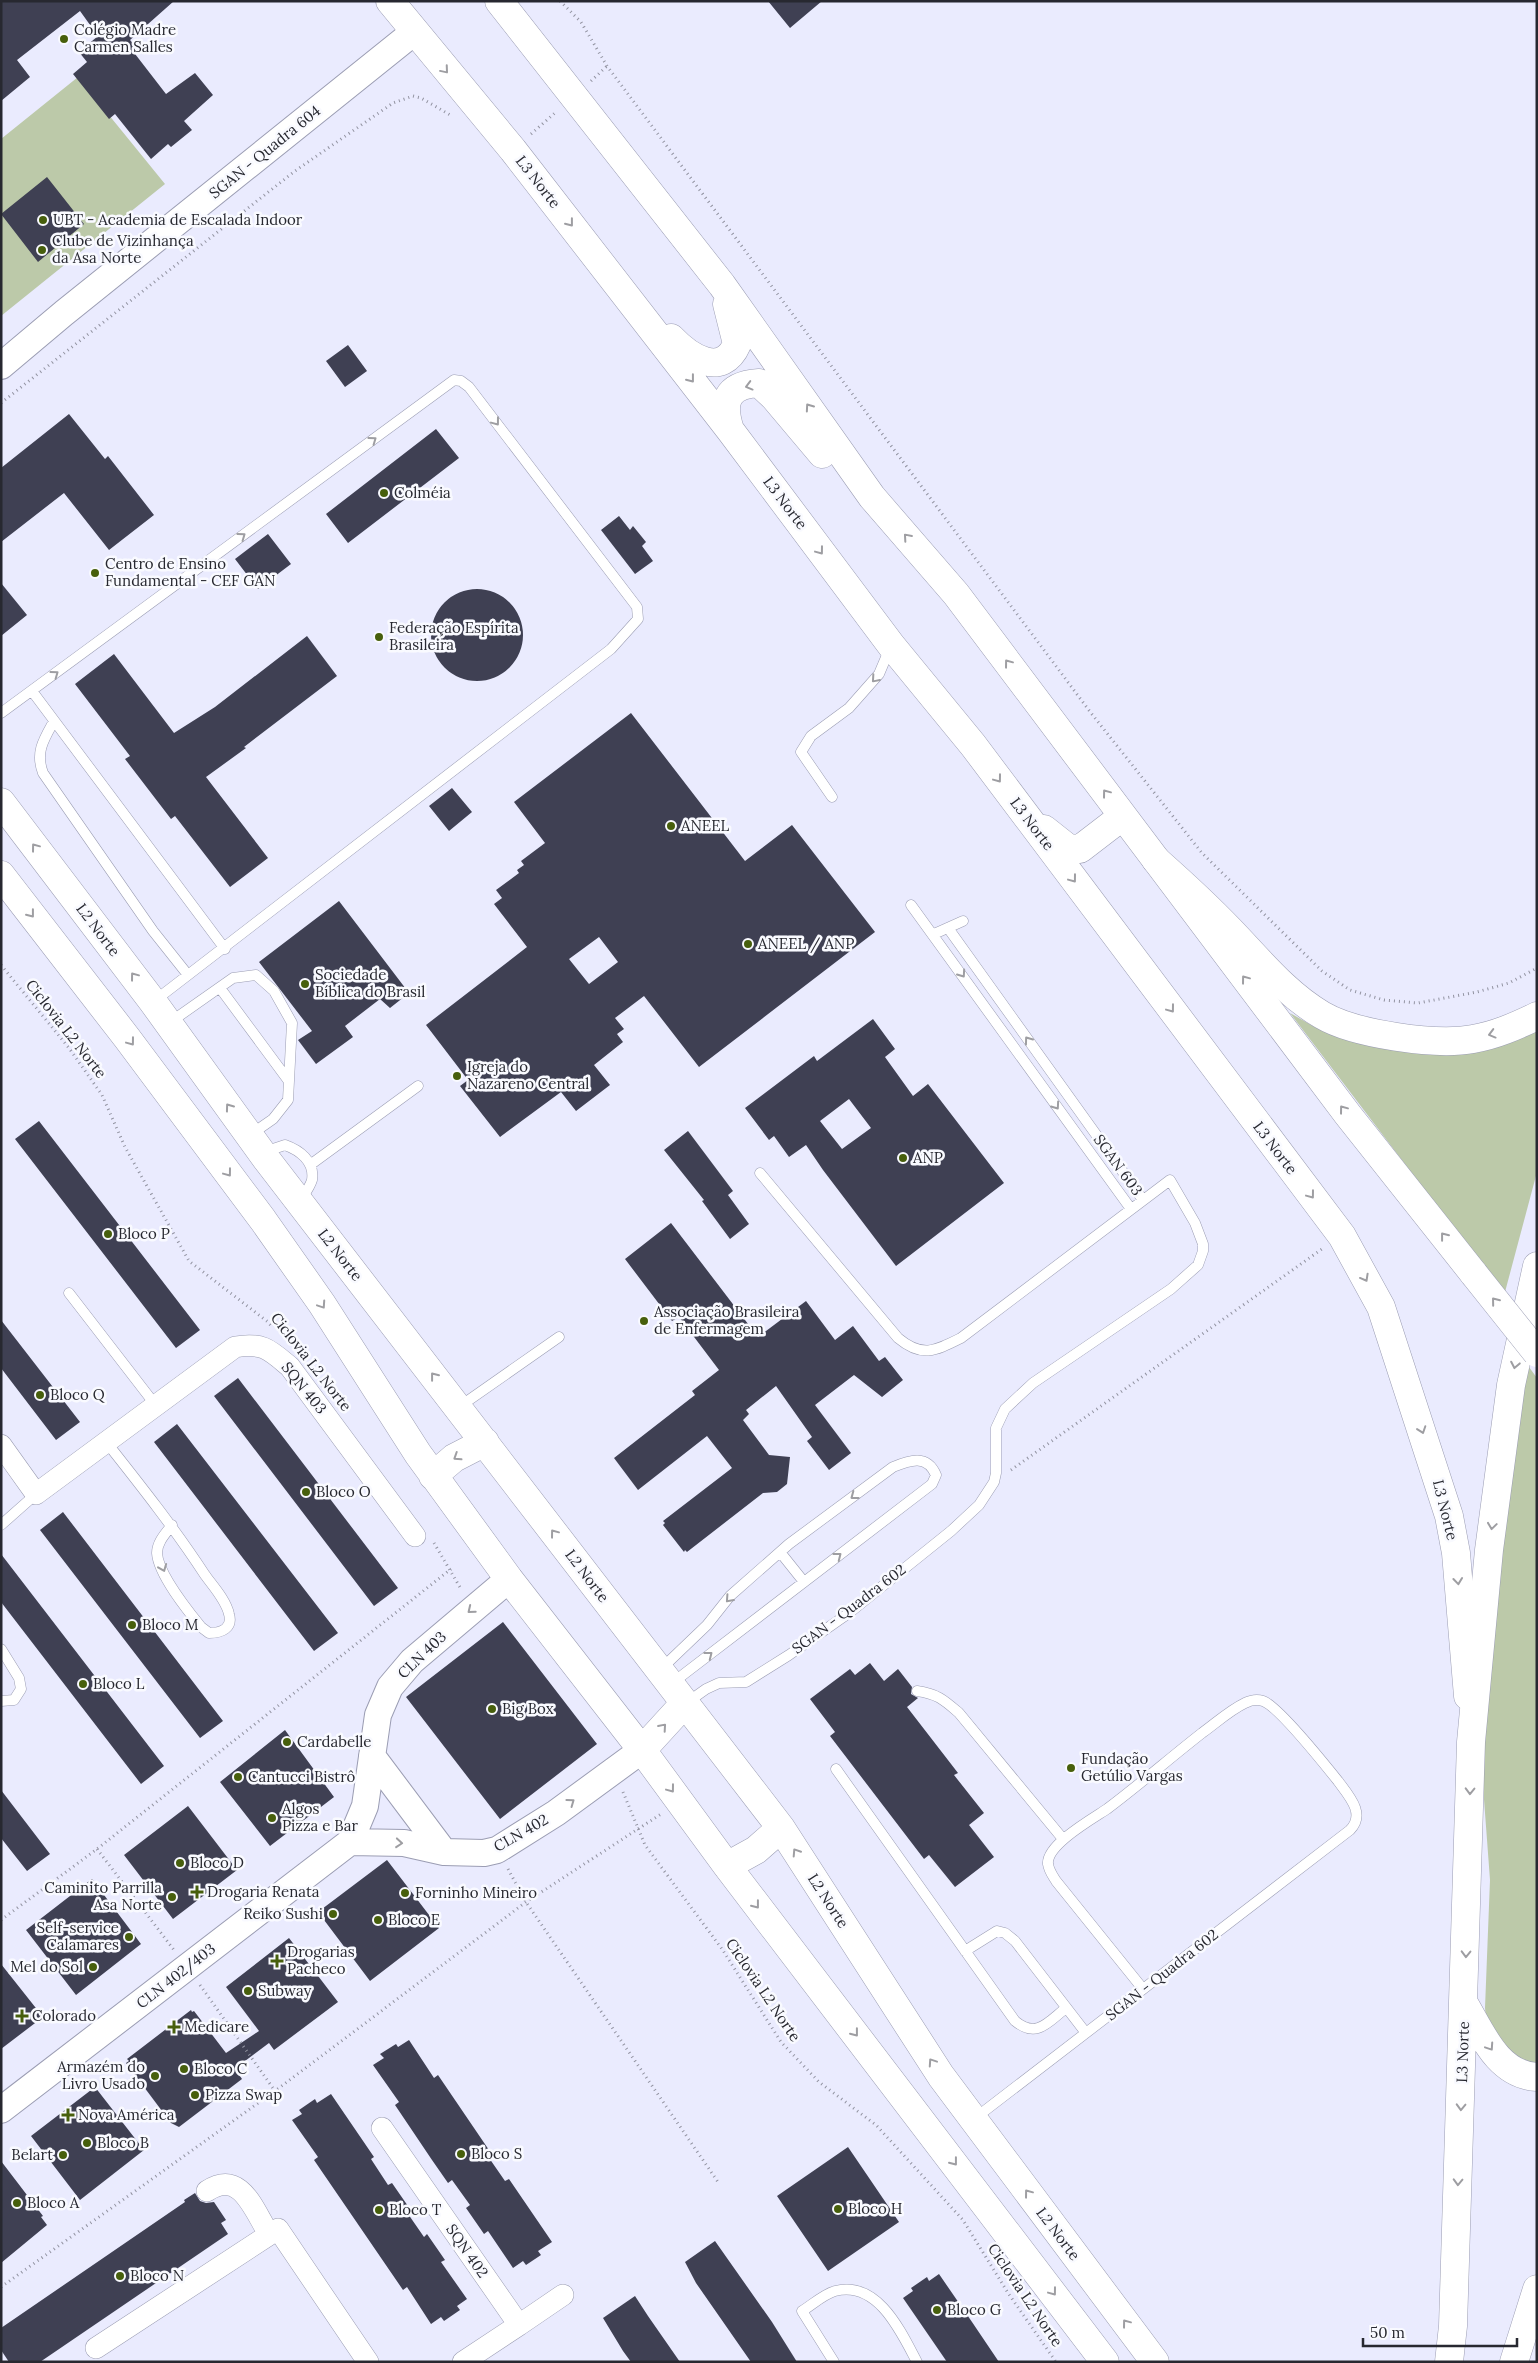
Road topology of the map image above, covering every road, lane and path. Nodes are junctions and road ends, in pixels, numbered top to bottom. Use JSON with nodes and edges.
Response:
{"nodes":[{"id":1,"x":390,"y":1,"type":"edge"},
{"id":2,"x":560,"y":1,"type":"edge"},
{"id":3,"x":510,"y":8,"type":"edge"},
{"id":4,"x":414,"y":32,"type":"junction"},
{"id":5,"x":607,"y":66,"type":"junction"},
{"id":6,"x":573,"y":98,"type":"junction"},
{"id":7,"x":454,"y":117,"type":"dead end"},
{"id":8,"x":513,"y":150,"type":"junction"},
{"id":9,"x":600,"y":262,"type":"junction"},
{"id":10,"x":722,"y":286,"type":"junction"},
{"id":11,"x":1,"y":366,"type":"edge"},
{"id":12,"x":1,"y":403,"type":"edge"},
{"id":13,"x":730,"y":430,"type":"junction"},
{"id":14,"x":872,"y":497,"type":"junction"},
{"id":15,"x":891,"y":645,"type":"junction"},
{"id":16,"x":32,"y":691,"type":"junction"},
{"id":17,"x":1,"y":714,"type":"edge"},
{"id":18,"x":54,"y":721,"type":"junction"},
{"id":19,"x":832,"y":797,"type":"dead end"},
{"id":20,"x":1,"y":802,"type":"edge"},
{"id":21,"x":1023,"y":812,"type":"junction"},
{"id":22,"x":1123,"y":816,"type":"junction"},
{"id":23,"x":1156,"y":860,"type":"junction"},
{"id":24,"x":1,"y":876,"type":"edge"},
{"id":25,"x":911,"y":905,"type":"dead end"},
{"id":26,"x":963,"y":921,"type":"dead end"},
{"id":27,"x":948,"y":928,"type":"junction"},
{"id":28,"x":934,"y":934,"type":"junction"},
{"id":29,"x":224,"y":949,"type":"junction"},
{"id":30,"x":1,"y":965,"type":"edge"},
{"id":31,"x":1537,"y":968,"type":"edge"},
{"id":32,"x":188,"y":975,"type":"junction"},
{"id":33,"x":220,"y":988,"type":"junction"},
{"id":34,"x":161,"y":1013,"type":"junction"},
{"id":35,"x":1537,"y":1016,"type":"edge"},
{"id":36,"x":288,"y":1080,"type":"junction"},
{"id":37,"x":418,"y":1086,"type":"dead end"},
{"id":38,"x":256,"y":1144,"type":"junction"},
{"id":39,"x":310,"y":1165,"type":"junction"},
{"id":40,"x":760,"y":1173,"type":"dead end"},
{"id":41,"x":1143,"y":1200,"type":"junction"},
{"id":42,"x":300,"y":1202,"type":"junction"},
{"id":43,"x":1131,"y":1209,"type":"junction"},
{"id":44,"x":1342,"y":1236,"type":"junction"},
{"id":45,"x":1537,"y":1266,"type":"edge"},
{"id":46,"x":69,"y":1293,"type":"dead end"},
{"id":47,"x":274,"y":1330,"type":"dead end"},
{"id":48,"x":559,"y":1337,"type":"dead end"},
{"id":49,"x":1537,"y":1353,"type":"edge"},
{"id":50,"x":156,"y":1407,"type":"junction"},
{"id":51,"x":458,"y":1408,"type":"junction"},
{"id":52,"x":484,"y":1442,"type":"junction"},
{"id":53,"x":107,"y":1443,"type":"junction"},
{"id":54,"x":1,"y":1445,"type":"edge"},
{"id":55,"x":433,"y":1476,"type":"junction"},
{"id":56,"x":994,"y":1482,"type":"junction"},
{"id":57,"x":36,"y":1494,"type":"junction"},
{"id":58,"x":1,"y":1525,"type":"edge"},
{"id":59,"x":172,"y":1525,"type":"junction"},
{"id":60,"x":423,"y":1537,"type":"joint"},
{"id":61,"x":780,"y":1552,"type":"junction"},
{"id":62,"x":451,"y":1569,"type":"junction"},
{"id":63,"x":509,"y":1579,"type":"junction"},
{"id":64,"x":804,"y":1582,"type":"junction"},
{"id":65,"x":464,"y":1615,"type":"junction"},
{"id":66,"x":1,"y":1649,"type":"edge"},
{"id":67,"x":671,"y":1687,"type":"junction"},
{"id":68,"x":917,"y":1691,"type":"dead end"},
{"id":69,"x":1,"y":1701,"type":"edge"},
{"id":70,"x":1472,"y":1742,"type":"junction"},
{"id":71,"x":642,"y":1750,"type":"junction"},
{"id":72,"x":372,"y":1756,"type":"junction"},
{"id":73,"x":836,"y":1769,"type":"dead end"},
{"id":74,"x":604,"y":1778,"type":"junction"},
{"id":75,"x":681,"y":1802,"type":"junction"},
{"id":76,"x":638,"y":1828,"type":"junction"},
{"id":77,"x":781,"y":1828,"type":"junction"},
{"id":78,"x":1063,"y":1839,"type":"junction"},
{"id":79,"x":350,"y":1842,"type":"junction"},
{"id":80,"x":497,"y":1850,"type":"junction"},
{"id":81,"x":444,"y":1852,"type":"junction"},
{"id":82,"x":727,"y":1866,"type":"junction"},
{"id":83,"x":526,"y":1902,"type":"junction"},
{"id":84,"x":1,"y":1920,"type":"edge"},
{"id":85,"x":965,"y":1951,"type":"junction"},
{"id":86,"x":1144,"y":1989,"type":"junction"},
{"id":87,"x":1465,"y":2005,"type":"junction"},
{"id":88,"x":1066,"y":2008,"type":"junction"},
{"id":89,"x":1086,"y":2033,"type":"junction"},
{"id":90,"x":1537,"y":2077,"type":"edge"},
{"id":91,"x":1,"y":2110,"type":"edge"},
{"id":92,"x":973,"y":2120,"type":"junction"},
{"id":93,"x":382,"y":2128,"type":"dead end"},
{"id":94,"x":718,"y":2182,"type":"dead end"},
{"id":95,"x":207,"y":2191,"type":"dead end"},
{"id":96,"x":268,"y":2234,"type":"junction"},
{"id":97,"x":1,"y":2287,"type":"edge"},
{"id":98,"x":1537,"y":2289,"type":"edge"},
{"id":99,"x":562,"y":2295,"type":"dead end"},
{"id":100,"x":1528,"y":2319,"type":"junction"},
{"id":101,"x":518,"y":2325,"type":"junction"},
{"id":102,"x":1453,"y":2326,"type":"junction"},
{"id":103,"x":96,"y":2348,"type":"dead end"},
{"id":104,"x":368,"y":2362,"type":"edge"},
{"id":105,"x":463,"y":2362,"type":"edge"},
{"id":106,"x":834,"y":2362,"type":"edge"},
{"id":107,"x":917,"y":2362,"type":"edge"},
{"id":108,"x":1056,"y":2362,"type":"edge"},
{"id":109,"x":1105,"y":2362,"type":"edge"},
{"id":110,"x":1155,"y":2362,"type":"edge"},
{"id":111,"x":1428,"y":2362,"type":"edge"},
{"id":112,"x":1450,"y":2362,"type":"edge"},
{"id":113,"x":1514,"y":2362,"type":"edge"},
{"id":114,"x":1524,"y":2362,"type":"edge"}],
"edges":[{"from":1,"to":4,"type":"main road","name":"L3 Norte"},
{"from":2,"to":5,"type":"path"},
{"from":3,"to":6,"type":"main road"},
{"from":4,"to":8,"type":"main road","name":"L3 Norte","one_way":true},
{"from":4,"to":11,"type":"street","name":"SGAN - Quadra 604"},
{"from":5,"to":6,"type":"path"},
{"from":5,"to":31,"type":"path"},
{"from":6,"to":8,"type":"path"},
{"from":6,"to":10,"type":"main road"},
{"from":7,"to":12,"type":"path"},
{"from":8,"to":9,"type":"main road","name":"L3 Norte","one_way":true},
{"from":9,"to":10,"type":"main road"},
{"from":9,"to":13,"type":"main road","name":"L3 Norte","one_way":true},
{"from":14,"to":10,"type":"main road","one_way":true},
{"from":14,"to":13,"type":"main road","one_way":true},
{"from":13,"to":15,"type":"main road","name":"L3 Norte","one_way":true},
{"from":22,"to":14,"type":"main road","one_way":true},
{"from":15,"to":19,"type":"lane","one_way":true},
{"from":15,"to":21,"type":"main road","name":"L3 Norte","one_way":true},
{"from":16,"to":17,"type":"lane"},
{"from":16,"to":18,"type":"lane"},
{"from":16,"to":29,"type":"lane","one_way":true},
{"from":18,"to":29,"type":"lane"},
{"from":18,"to":32,"type":"lane"},
{"from":34,"to":20,"type":"main road","name":"L2 Norte","one_way":true},
{"from":21,"to":22,"type":"main road"},
{"from":21,"to":44,"type":"main road","name":"L3 Norte","one_way":true},
{"from":22,"to":23,"type":"main road"},
{"from":35,"to":23,"type":"main road","one_way":true},
{"from":49,"to":23,"type":"main road","one_way":true,"bridge":true},
{"from":24,"to":55,"type":"main road","one_way":true},
{"from":25,"to":28,"type":"lane","name":"SGAN 603"},
{"from":26,"to":27,"type":"lane"},
{"from":27,"to":28,"type":"lane"},
{"from":41,"to":27,"type":"lane","name":"SGAN 603","one_way":true},
{"from":28,"to":43,"type":"lane","name":"SGAN 603","one_way":true},
{"from":29,"to":32,"type":"lane"},
{"from":30,"to":47,"type":"path","name":"Ciclovia L2 Norte"},
{"from":32,"to":34,"type":"lane"},
{"from":33,"to":34,"type":"lane"},
{"from":33,"to":36,"type":"lane"},
{"from":33,"to":36,"type":"lane"},
{"from":38,"to":34,"type":"main road","name":"L2 Norte","one_way":true},
{"from":36,"to":38,"type":"lane"},
{"from":37,"to":39,"type":"lane"},
{"from":38,"to":39,"type":"lane"},
{"from":38,"to":42,"type":"main road","name":"L2 Norte"},
{"from":39,"to":42,"type":"lane"},
{"from":40,"to":43,"type":"lane"},
{"from":41,"to":43,"type":"lane","name":"SGAN 603"},
{"from":41,"to":56,"type":"lane"},
{"from":51,"to":42,"type":"main road","name":"L2 Norte","one_way":true},
{"from":44,"to":56,"type":"path"},
{"from":44,"to":70,"type":"main road","name":"L3 Norte","one_way":true},
{"from":45,"to":70,"type":"main road","name":"L3 Norte","one_way":true},
{"from":46,"to":50,"type":"lane"},
{"from":48,"to":51,"type":"lane"},
{"from":50,"to":53,"type":"street","name":"SQN 403"},
{"from":50,"to":60,"type":"street","name":"SQN 403"},
{"from":51,"to":52,"type":"main road","name":"L2 Norte"},
{"from":52,"to":55,"type":"main road","one_way":true},
{"from":67,"to":52,"type":"main road","name":"L2 Norte","one_way":true},
{"from":53,"to":57,"type":"street","name":"SQN 403"},
{"from":53,"to":59,"type":"lane"},
{"from":54,"to":57,"type":"street"},
{"from":55,"to":63,"type":"main road"},
{"from":56,"to":67,"type":"lane","name":"SGAN - Quadra 602"},
{"from":57,"to":58,"type":"lane","name":"SQN 403"},
{"from":59,"to":59,"type":"lane","one_way":true},
{"from":60,"to":62,"type":"path"},
{"from":61,"to":64,"type":"lane"},
{"from":64,"to":61,"type":"lane","one_way":true},
{"from":61,"to":67,"type":"lane","one_way":true},
{"from":62,"to":65,"type":"path"},
{"from":62,"to":84,"type":"path"},
{"from":63,"to":65,"type":"street","name":"CLN 403","one_way":true},
{"from":63,"to":71,"type":"main road"},
{"from":67,"to":64,"type":"lane","one_way":true},
{"from":65,"to":72,"type":"street","name":"CLN 403"},
{"from":66,"to":69,"type":"lane"},
{"from":71,"to":67,"type":"main road","one_way":true},
{"from":67,"to":77,"type":"main road","name":"L2 Norte"},
{"from":68,"to":78,"type":"lane"},
{"from":70,"to":87,"type":"main road","name":"L3 Norte","one_way":true},
{"from":71,"to":74,"type":"street","name":"CLN 402"},
{"from":71,"to":75,"type":"main road","one_way":true},
{"from":72,"to":79,"type":"street","name":"CLN 403"},
{"from":72,"to":81,"type":"street"},
{"from":73,"to":85,"type":"lane"},
{"from":74,"to":76,"type":"path","name":"Ciclovia L2 Norte"},
{"from":80,"to":74,"type":"street","name":"CLN 402","one_way":true},
{"from":75,"to":76,"type":"path"},
{"from":75,"to":82,"type":"main road"},
{"from":76,"to":83,"type":"path"},
{"from":76,"to":108,"type":"path","name":"Ciclovia L2 Norte"},
{"from":77,"to":82,"type":"main road"},
{"from":92,"to":77,"type":"main road","name":"L2 Norte","one_way":true},
{"from":78,"to":86,"type":"lane"},
{"from":78,"to":86,"type":"lane","name":"SGAN - Quadra 602"},
{"from":79,"to":81,"type":"street","name":"CLN 402","one_way":true},
{"from":79,"to":91,"type":"street","name":"CLN 402/403"},
{"from":80,"to":81,"type":"street","name":"CLN 402"},
{"from":80,"to":83,"type":"path"},
{"from":82,"to":109,"type":"main road","one_way":true},
{"from":83,"to":94,"type":"path"},
{"from":83,"to":97,"type":"path"},
{"from":85,"to":88,"type":"lane"},
{"from":85,"to":88,"type":"lane"},
{"from":86,"to":89,"type":"lane","name":"SGAN - Quadra 602"},
{"from":87,"to":90,"type":"main road","one_way":true},
{"from":87,"to":102,"type":"main road","name":"L3 Norte","one_way":true},
{"from":88,"to":89,"type":"lane"},
{"from":89,"to":92,"type":"lane","name":"SGAN - Quadra 602"},
{"from":110,"to":92,"type":"main road","name":"L2 Norte","one_way":true},
{"from":93,"to":101,"type":"street","name":"SQN 402"},
{"from":95,"to":96,"type":"street"},
{"from":96,"to":103,"type":"street"},
{"from":96,"to":104,"type":"street"},
{"from":98,"to":100,"type":"main road"},
{"from":99,"to":101,"type":"street"},
{"from":100,"to":113,"type":"main road"},
{"from":100,"to":114,"type":"main road"},
{"from":101,"to":105,"type":"street"},
{"from":102,"to":111,"type":"main road"},
{"from":102,"to":112,"type":"main road","name":"L3 Norte"},
{"from":106,"to":107,"type":"lane"}]}
